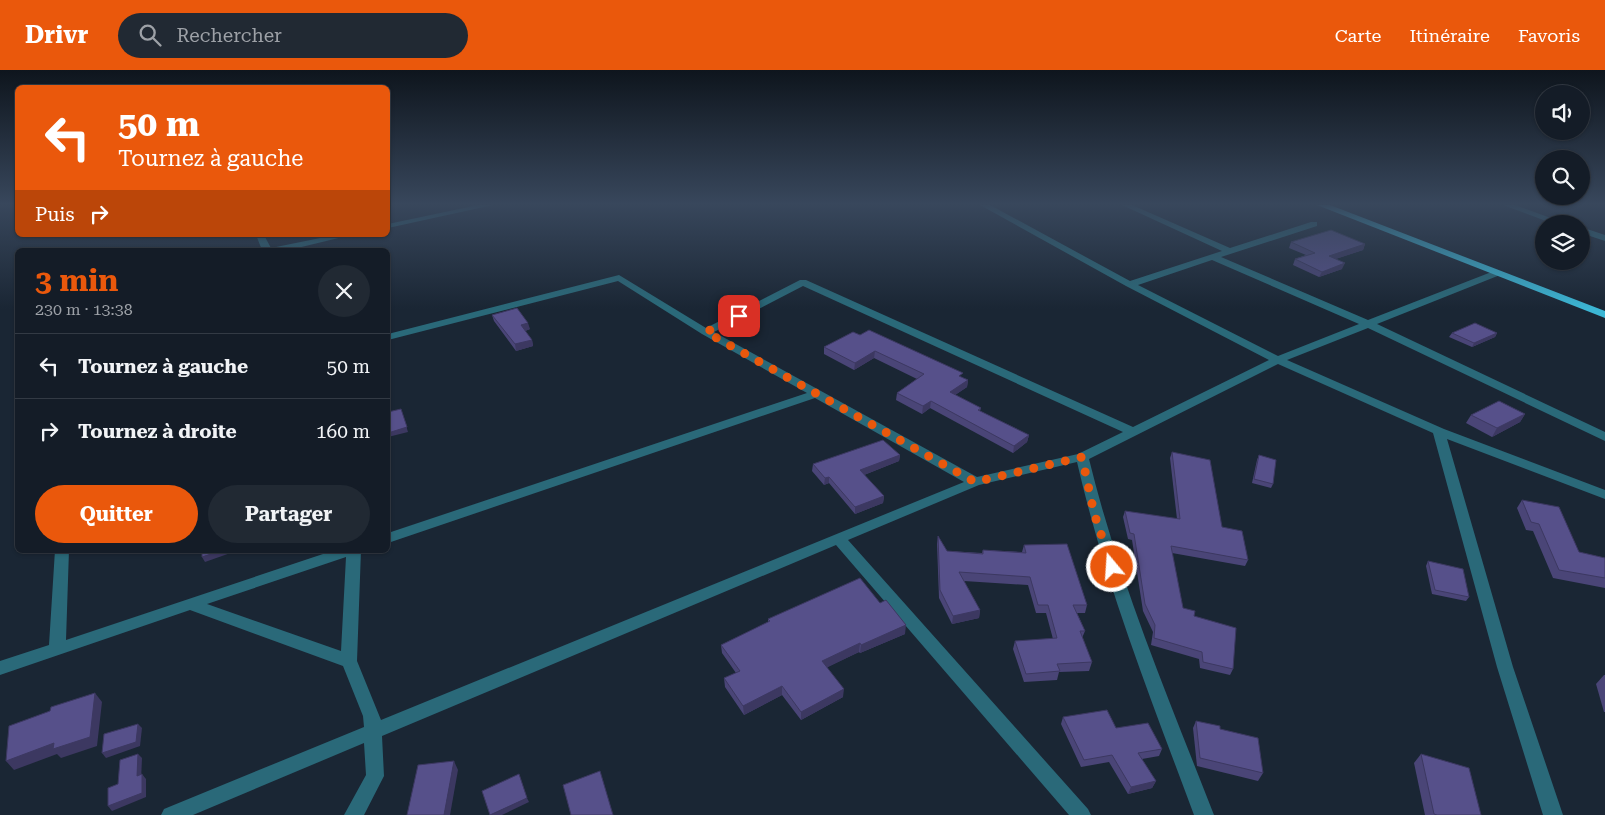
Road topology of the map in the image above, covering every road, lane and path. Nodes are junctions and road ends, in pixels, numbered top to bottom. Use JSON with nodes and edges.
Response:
{"nodes":[{"id":1,"x":324,"y":240,"type":"edge"},
{"id":2,"x":1048,"y":240,"type":"edge"},
{"id":3,"x":1202,"y":240,"type":"edge"},
{"id":4,"x":1266,"y":240,"type":"edge"},
{"id":5,"x":1411,"y":240,"type":"edge"},
{"id":6,"x":285,"y":248,"type":"edge"},
{"id":7,"x":1229,"y":252,"type":"junction"},
{"id":8,"x":1213,"y":257,"type":"junction"},
{"id":9,"x":1497,"y":273,"type":"junction"},
{"id":10,"x":1130,"y":284,"type":"junction"},
{"id":11,"x":1605,"y":315,"type":"edge"},
{"id":12,"x":1368,"y":324,"type":"junction"},
{"id":13,"x":706,"y":332,"type":"junction"},
{"id":14,"x":390,"y":336,"type":"edge"},
{"id":15,"x":1278,"y":360,"type":"junction"},
{"id":16,"x":815,"y":394,"type":"junction"},
{"id":17,"x":1134,"y":432,"type":"junction"},
{"id":18,"x":1439,"y":433,"type":"junction"},
{"id":19,"x":1605,"y":437,"type":"edge"},
{"id":20,"x":1082,"y":457,"type":"junction"},
{"id":21,"x":975,"y":482,"type":"junction"},
{"id":22,"x":1605,"y":495,"type":"edge"},
{"id":23,"x":390,"y":537,"type":"edge"},
{"id":24,"x":838,"y":538,"type":"junction"},
{"id":25,"x":62,"y":553,"type":"edge"},
{"id":26,"x":344,"y":553,"type":"edge"},
{"id":27,"x":353,"y":553,"type":"edge"},
{"id":28,"x":190,"y":604,"type":"junction"},
{"id":29,"x":57,"y":648,"type":"junction"},
{"id":30,"x":349,"y":661,"type":"junction"},
{"id":31,"x":0,"y":668,"type":"edge"},
{"id":32,"x":372,"y":731,"type":"junction"},
{"id":33,"x":171,"y":815,"type":"edge"},
{"id":34,"x":354,"y":815,"type":"edge"},
{"id":35,"x":1081,"y":815,"type":"edge"},
{"id":36,"x":1204,"y":815,"type":"edge"},
{"id":37,"x":1553,"y":815,"type":"edge"}],
"edges":[{"from":1,"to":6,"type":"street"},
{"from":2,"to":10,"type":"street"},
{"from":3,"to":7,"type":"street"},
{"from":4,"to":7,"type":"street"},
{"from":5,"to":9,"type":"highway"},
{"from":7,"to":8,"type":"street"},
{"from":8,"to":10,"type":"street"},
{"from":8,"to":12,"type":"street"},
{"from":9,"to":11,"type":"highway"},
{"from":9,"to":12,"type":"street"},
{"from":10,"to":15,"type":"street"},
{"from":12,"to":15,"type":"street"},
{"from":12,"to":19,"type":"street"},
{"from":13,"to":14,"type":"street"},
{"from":13,"to":16,"type":"street"},
{"from":13,"to":17,"type":"street"},
{"from":15,"to":17,"type":"street"},
{"from":15,"to":18,"type":"street"},
{"from":16,"to":21,"type":"street"},
{"from":16,"to":23,"type":"street"},
{"from":17,"to":20,"type":"street"},
{"from":18,"to":22,"type":"street"},
{"from":18,"to":37,"type":"street"},
{"from":20,"to":21,"type":"street"},
{"from":20,"to":36,"type":"street"},
{"from":21,"to":24,"type":"street"},
{"from":24,"to":32,"type":"street"},
{"from":24,"to":35,"type":"street"},
{"from":25,"to":29,"type":"street"},
{"from":26,"to":28,"type":"street"},
{"from":27,"to":30,"type":"street"},
{"from":28,"to":29,"type":"street"},
{"from":28,"to":30,"type":"street"},
{"from":29,"to":31,"type":"street"},
{"from":30,"to":32,"type":"street"},
{"from":32,"to":33,"type":"street"},
{"from":32,"to":34,"type":"street"}]}
